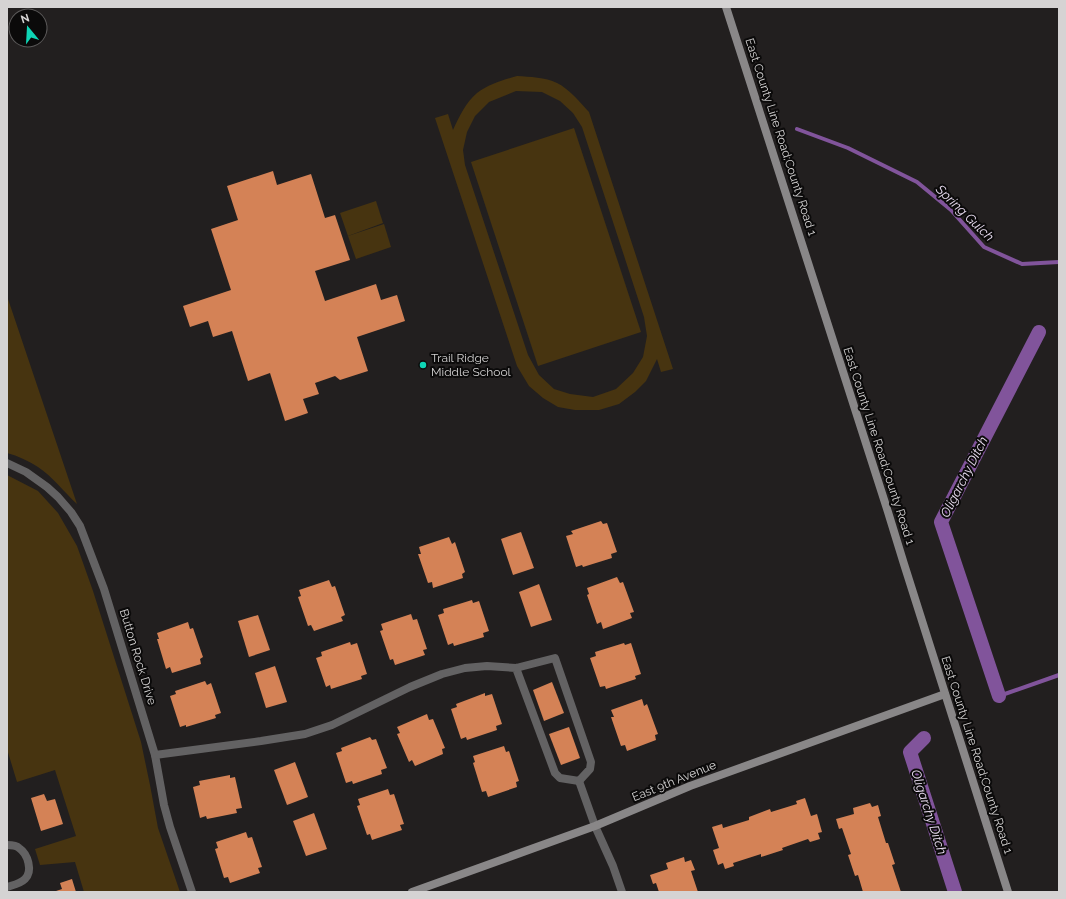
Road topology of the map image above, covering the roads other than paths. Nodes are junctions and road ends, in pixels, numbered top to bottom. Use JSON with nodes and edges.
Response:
{"nodes":[{"id":1,"x":726,"y":7,"type":"edge"},
{"id":2,"x":7,"y":463,"type":"edge"},
{"id":3,"x":516,"y":668,"type":"junction"},
{"id":4,"x":945,"y":694,"type":"junction"},
{"id":5,"x":155,"y":755,"type":"junction"},
{"id":6,"x":579,"y":781,"type":"junction"},
{"id":7,"x":595,"y":826,"type":"junction"},
{"id":8,"x":7,"y":845,"type":"edge"},
{"id":9,"x":7,"y":887,"type":"edge"},
{"id":10,"x":192,"y":892,"type":"edge"},
{"id":11,"x":412,"y":892,"type":"edge"},
{"id":12,"x":622,"y":892,"type":"edge"},
{"id":13,"x":1008,"y":892,"type":"edge"}],
"edges":[{"from":1,"to":4,"type":"main road","name":"East County Line Road;County Road 1"},
{"from":2,"to":5,"type":"street","name":"Button Rock Drive"},
{"from":3,"to":5,"type":"street"},
{"from":3,"to":6,"type":"street"},
{"from":3,"to":6,"type":"street"},
{"from":4,"to":7,"type":"main road","name":"East 9th Avenue"},
{"from":4,"to":13,"type":"main road","name":"East County Line Road;County Road 1"},
{"from":5,"to":10,"type":"street","name":"Button Rock Drive"},
{"from":6,"to":7,"type":"street"},
{"from":7,"to":11,"type":"main road","name":"East 9th Avenue"},
{"from":7,"to":12,"type":"street"},
{"from":8,"to":9,"type":"street"}]}
